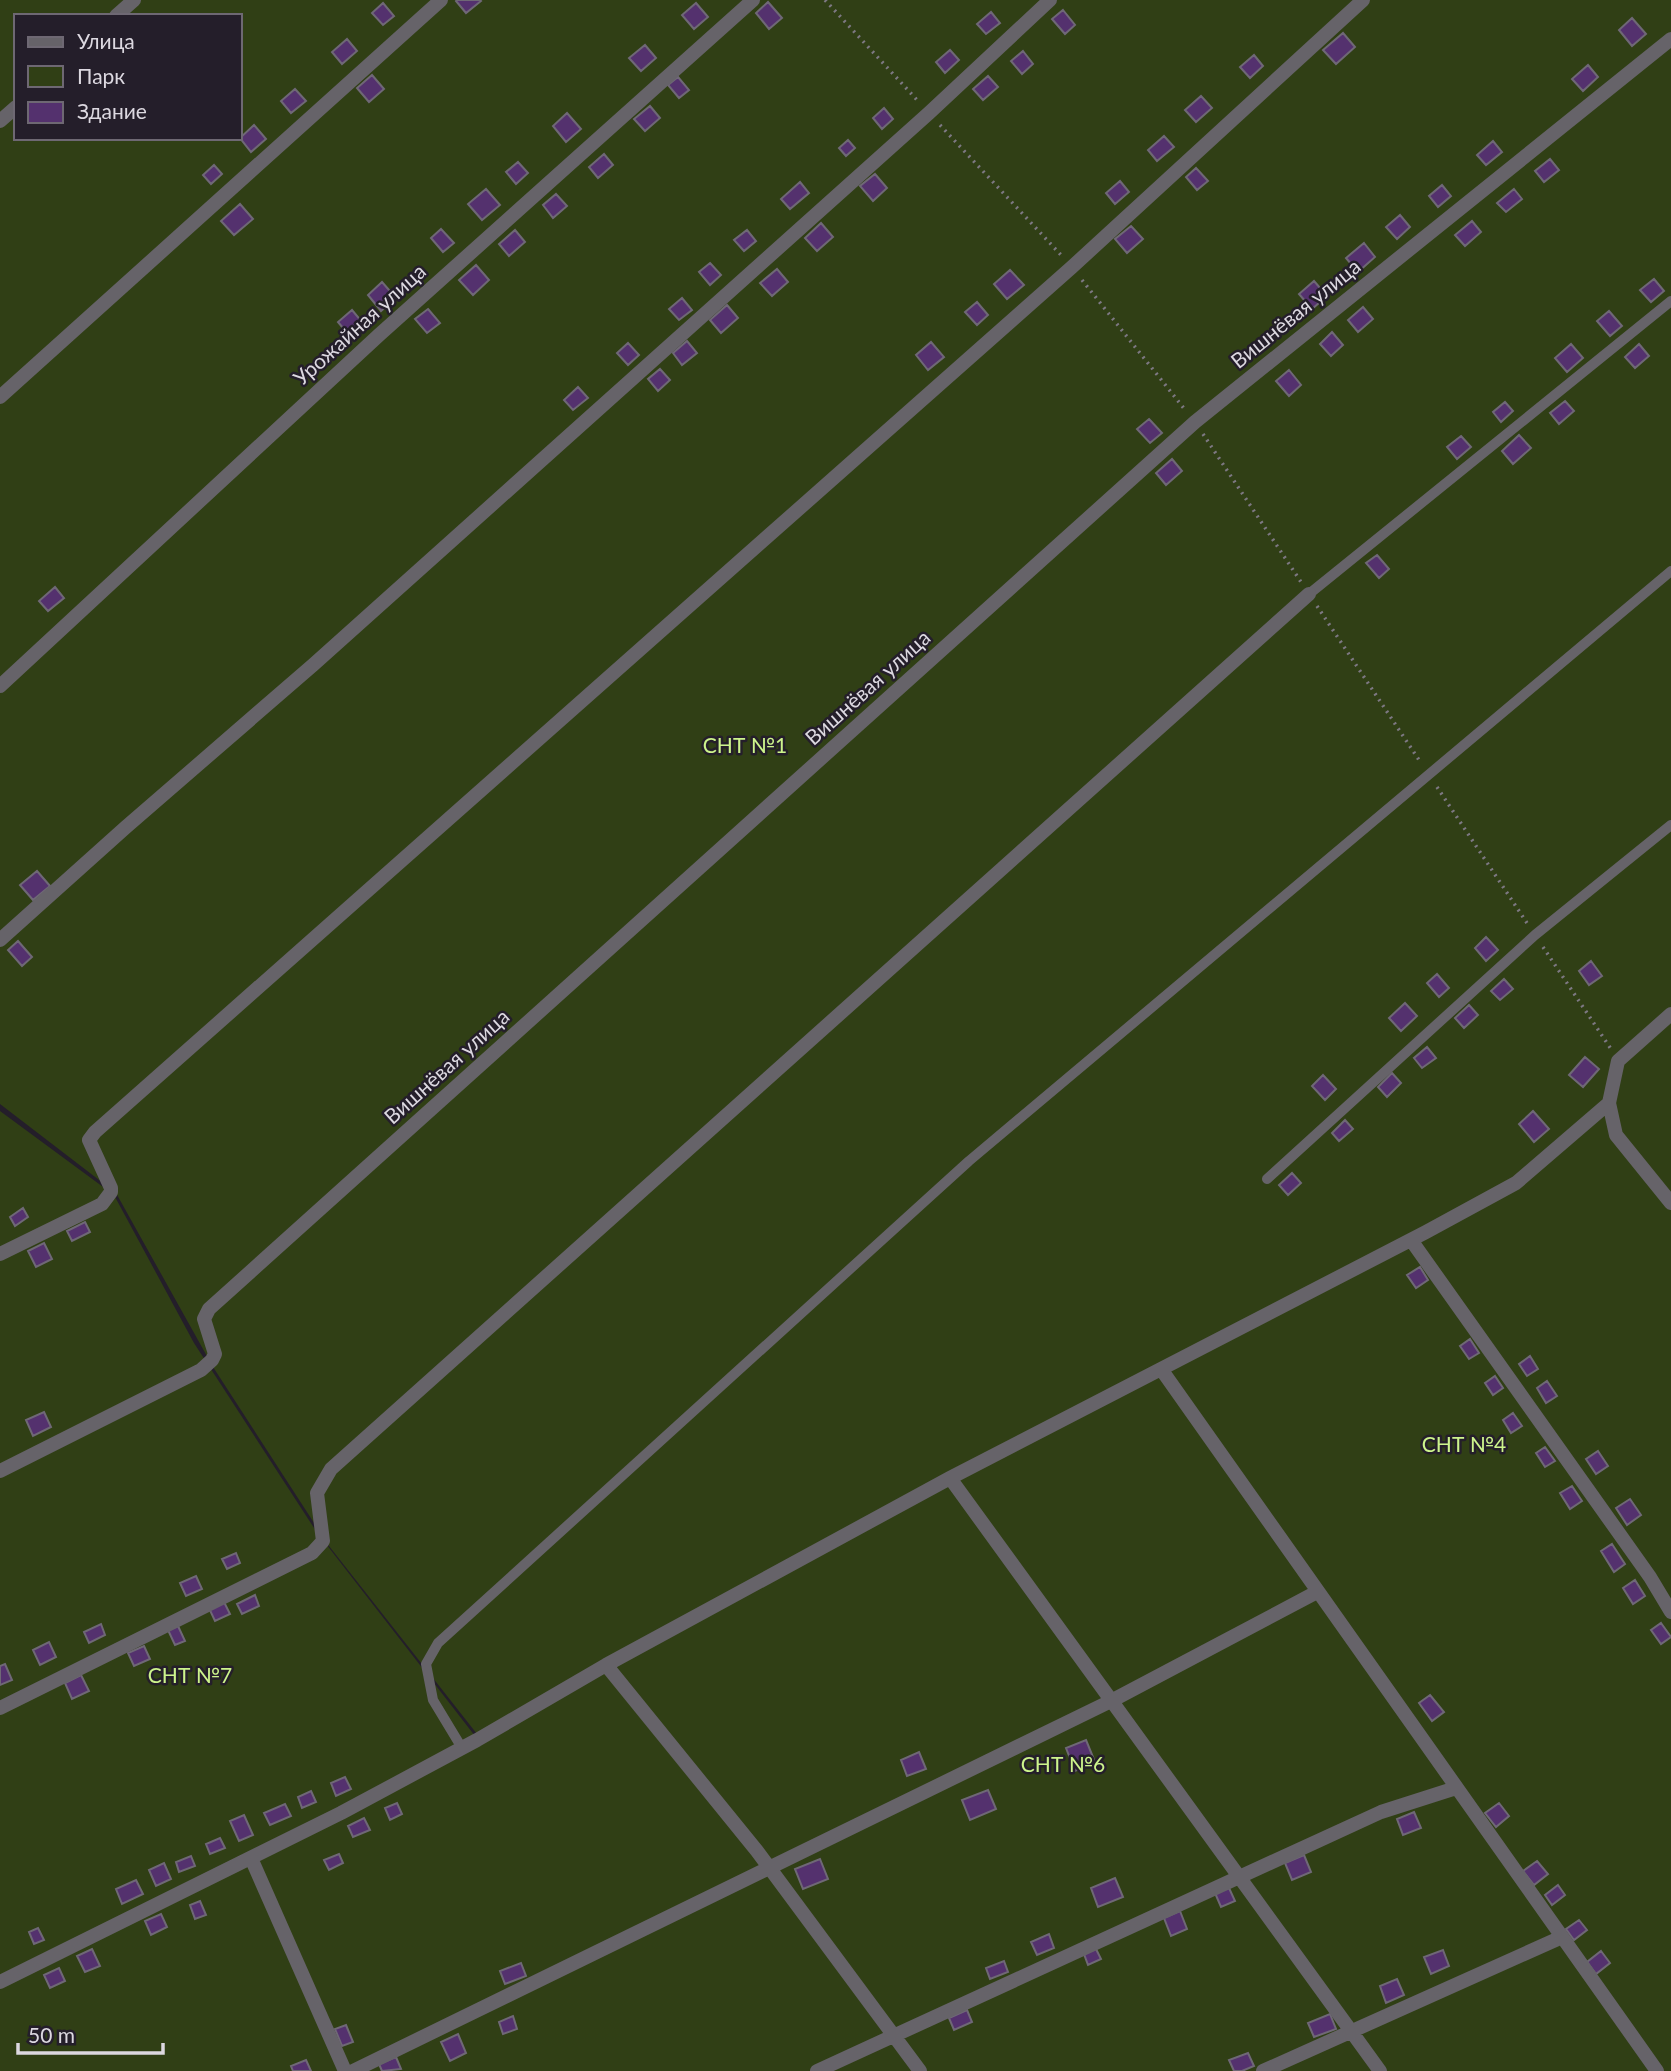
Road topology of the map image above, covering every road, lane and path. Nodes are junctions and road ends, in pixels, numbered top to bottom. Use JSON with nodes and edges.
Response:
{"nodes":[{"id":1,"x":134,"y":0,"type":"edge"},
{"id":2,"x":441,"y":0,"type":"edge"},
{"id":3,"x":753,"y":0,"type":"edge"},
{"id":4,"x":825,"y":0,"type":"edge"},
{"id":5,"x":1050,"y":0,"type":"edge"},
{"id":6,"x":1363,"y":0,"type":"edge"},
{"id":7,"x":118,"y":14,"type":"edge"},
{"id":8,"x":1671,"y":39,"type":"edge"},
{"id":9,"x":14,"y":109,"type":"edge"},
{"id":10,"x":929,"y":113,"type":"junction"},
{"id":11,"x":0,"y":121,"type":"edge"},
{"id":12,"x":1072,"y":267,"type":"junction"},
{"id":13,"x":1671,"y":301,"type":"edge"},
{"id":14,"x":0,"y":397,"type":"edge"},
{"id":15,"x":1195,"y":422,"type":"junction"},
{"id":16,"x":1671,"y":571,"type":"edge"},
{"id":17,"x":1310,"y":594,"type":"junction"},
{"id":18,"x":0,"y":686,"type":"edge"},
{"id":19,"x":1428,"y":774,"type":"junction"},
{"id":20,"x":1671,"y":825,"type":"edge"},
{"id":21,"x":1535,"y":935,"type":"junction"},
{"id":22,"x":0,"y":940,"type":"edge"},
{"id":23,"x":1671,"y":1014,"type":"edge"},
{"id":24,"x":1618,"y":1061,"type":"junction"},
{"id":25,"x":1609,"y":1103,"type":"junction"},
{"id":26,"x":1267,"y":1179,"type":"dead end"},
{"id":27,"x":1671,"y":1203,"type":"edge"},
{"id":28,"x":1410,"y":1240,"type":"junction"},
{"id":29,"x":0,"y":1254,"type":"edge"},
{"id":30,"x":1161,"y":1369,"type":"junction"},
{"id":31,"x":0,"y":1471,"type":"edge"},
{"id":32,"x":950,"y":1478,"type":"junction"},
{"id":33,"x":1317,"y":1592,"type":"junction"},
{"id":34,"x":1671,"y":1612,"type":"edge"},
{"id":35,"x":606,"y":1665,"type":"junction"},
{"id":36,"x":1111,"y":1701,"type":"junction"},
{"id":37,"x":0,"y":1708,"type":"edge"},
{"id":38,"x":462,"y":1748,"type":"junction"},
{"id":39,"x":1456,"y":1788,"type":"junction"},
{"id":40,"x":251,"y":1858,"type":"junction"},
{"id":41,"x":769,"y":1868,"type":"junction"},
{"id":42,"x":1238,"y":1877,"type":"junction"},
{"id":43,"x":1562,"y":1937,"type":"junction"},
{"id":44,"x":0,"y":1982,"type":"edge"},
{"id":45,"x":1351,"y":2033,"type":"junction"},
{"id":46,"x":893,"y":2035,"type":"junction"},
{"id":47,"x":345,"y":2071,"type":"edge"},
{"id":48,"x":353,"y":2071,"type":"edge"},
{"id":49,"x":817,"y":2071,"type":"edge"},
{"id":50,"x":920,"y":2071,"type":"edge"},
{"id":51,"x":1263,"y":2071,"type":"edge"},
{"id":52,"x":1380,"y":2071,"type":"edge"},
{"id":53,"x":1657,"y":2071,"type":"edge"}],
"edges":[{"from":1,"to":7,"type":"street"},
{"from":2,"to":14,"type":"street"},
{"from":3,"to":18,"type":"street","name":"Урожайная улица"},
{"from":4,"to":10,"type":"path"},
{"from":5,"to":10,"type":"street"},
{"from":6,"to":12,"type":"street"},
{"from":8,"to":15,"type":"street","name":"Вишнёвая улица"},
{"from":9,"to":11,"type":"street"},
{"from":10,"to":12,"type":"path"},
{"from":10,"to":22,"type":"street"},
{"from":12,"to":15,"type":"path"},
{"from":12,"to":29,"type":"street"},
{"from":13,"to":17,"type":"lane"},
{"from":15,"to":17,"type":"path"},
{"from":15,"to":31,"type":"street","name":"Вишнёвая улица"},
{"from":16,"to":19,"type":"lane"},
{"from":17,"to":19,"type":"path"},
{"from":17,"to":37,"type":"street"},
{"from":19,"to":21,"type":"path"},
{"from":19,"to":38,"type":"lane"},
{"from":20,"to":21,"type":"lane"},
{"from":21,"to":24,"type":"path"},
{"from":21,"to":26,"type":"lane"},
{"from":23,"to":24,"type":"street"},
{"from":24,"to":25,"type":"street"},
{"from":25,"to":27,"type":"street"},
{"from":25,"to":28,"type":"street"},
{"from":28,"to":30,"type":"street"},
{"from":28,"to":34,"type":"street"},
{"from":30,"to":32,"type":"street"},
{"from":30,"to":33,"type":"street"},
{"from":32,"to":35,"type":"street"},
{"from":32,"to":36,"type":"street"},
{"from":33,"to":36,"type":"street"},
{"from":33,"to":39,"type":"street"},
{"from":35,"to":38,"type":"street"},
{"from":35,"to":41,"type":"street"},
{"from":36,"to":41,"type":"street"},
{"from":36,"to":42,"type":"street"},
{"from":38,"to":40,"type":"street"},
{"from":39,"to":42,"type":"street"},
{"from":39,"to":43,"type":"street"},
{"from":40,"to":44,"type":"street"},
{"from":40,"to":47,"type":"street"},
{"from":41,"to":46,"type":"street"},
{"from":41,"to":48,"type":"street"},
{"from":42,"to":45,"type":"street"},
{"from":42,"to":46,"type":"street"},
{"from":43,"to":45,"type":"street"},
{"from":43,"to":53,"type":"street"},
{"from":45,"to":51,"type":"street"},
{"from":45,"to":52,"type":"street"},
{"from":46,"to":49,"type":"street"},
{"from":46,"to":50,"type":"street"}]}
